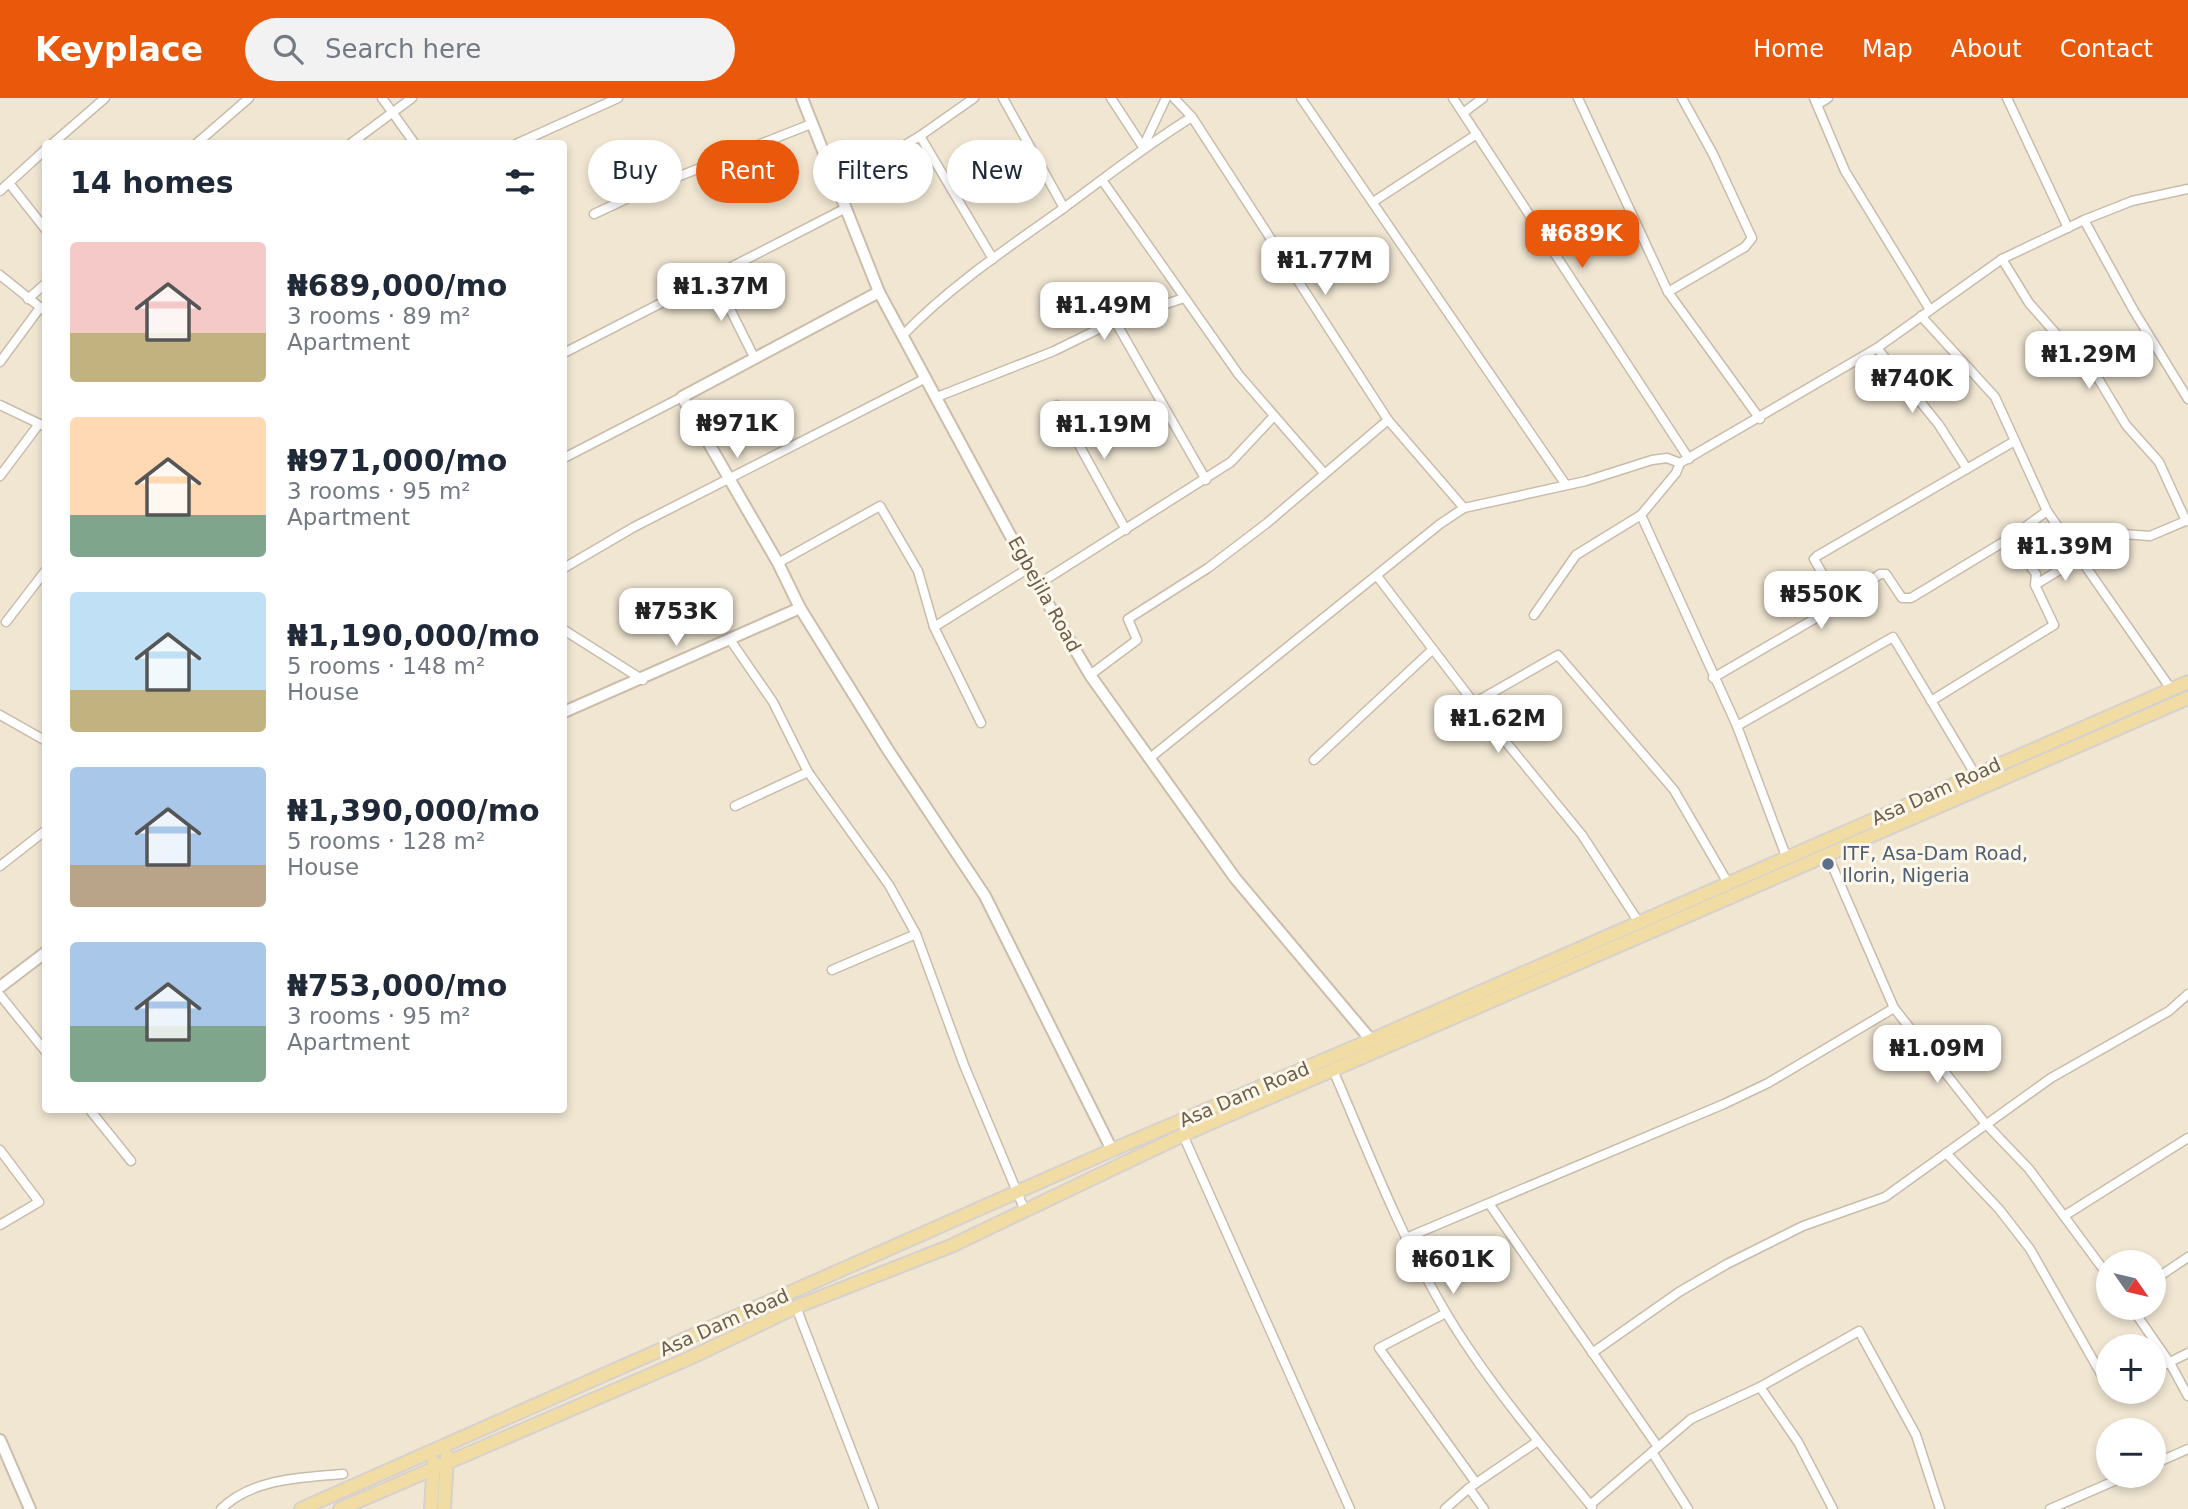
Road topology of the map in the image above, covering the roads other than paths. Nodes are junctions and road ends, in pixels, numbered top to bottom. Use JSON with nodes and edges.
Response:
{"nodes":[{"id":1,"x":105,"y":98,"type":"edge"},
{"id":2,"x":249,"y":98,"type":"edge"},
{"id":3,"x":382,"y":98,"type":"edge"},
{"id":4,"x":412,"y":98,"type":"edge"},
{"id":5,"x":618,"y":98,"type":"edge"},
{"id":6,"x":802,"y":98,"type":"edge"},
{"id":7,"x":974,"y":98,"type":"edge"},
{"id":8,"x":1003,"y":98,"type":"edge"},
{"id":9,"x":1111,"y":98,"type":"edge"},
{"id":10,"x":1166,"y":98,"type":"edge"},
{"id":11,"x":1174,"y":98,"type":"edge"},
{"id":12,"x":1301,"y":98,"type":"edge"},
{"id":13,"x":1453,"y":98,"type":"edge"},
{"id":14,"x":1483,"y":98,"type":"edge"},
{"id":15,"x":1578,"y":98,"type":"edge"},
{"id":16,"x":1682,"y":98,"type":"edge"},
{"id":17,"x":1829,"y":98,"type":"edge"},
{"id":18,"x":2007,"y":98,"type":"edge"},
{"id":19,"x":1816,"y":101,"type":"edge"},
{"id":20,"x":392,"y":111,"type":"junction"},
{"id":21,"x":1463,"y":113,"type":"junction"},
{"id":22,"x":1192,"y":117,"type":"junction"},
{"id":23,"x":811,"y":124,"type":"junction"},
{"id":24,"x":1477,"y":134,"type":"junction"},
{"id":25,"x":920,"y":136,"type":"junction"},
{"id":26,"x":57,"y":140,"type":"edge"},
{"id":27,"x":201,"y":140,"type":"edge"},
{"id":28,"x":355,"y":140,"type":"edge"},
{"id":29,"x":412,"y":140,"type":"edge"},
{"id":30,"x":525,"y":140,"type":"edge"},
{"id":31,"x":817,"y":140,"type":"edge"},
{"id":32,"x":913,"y":140,"type":"edge"},
{"id":33,"x":1143,"y":147,"type":"junction"},
{"id":34,"x":42,"y":153,"type":"edge"},
{"id":35,"x":1102,"y":180,"type":"junction"},
{"id":36,"x":9,"y":183,"type":"junction"},
{"id":37,"x":2188,"y":189,"type":"edge"},
{"id":38,"x":0,"y":191,"type":"edge"},
{"id":39,"x":1373,"y":202,"type":"junction"},
{"id":40,"x":842,"y":203,"type":"edge"},
{"id":41,"x":1064,"y":208,"type":"junction"},
{"id":42,"x":844,"y":209,"type":"junction"},
{"id":43,"x":594,"y":214,"type":"dead end"},
{"id":44,"x":2084,"y":220,"type":"junction"},
{"id":45,"x":42,"y":225,"type":"edge"},
{"id":46,"x":2068,"y":228,"type":"junction"},
{"id":47,"x":993,"y":259,"type":"junction"},
{"id":48,"x":2002,"y":259,"type":"junction"},
{"id":49,"x":0,"y":275,"type":"edge"},
{"id":50,"x":713,"y":275,"type":"junction"},
{"id":51,"x":42,"y":287,"type":"edge"},
{"id":52,"x":879,"y":292,"type":"junction"},
{"id":53,"x":1668,"y":292,"type":"junction"},
{"id":54,"x":1184,"y":298,"type":"junction"},
{"id":55,"x":29,"y":299,"type":"junction"},
{"id":56,"x":1930,"y":310,"type":"junction"},
{"id":57,"x":42,"y":311,"type":"edge"},
{"id":58,"x":1921,"y":316,"type":"junction"},
{"id":59,"x":1115,"y":321,"type":"junction"},
{"id":60,"x":902,"y":336,"type":"junction"},
{"id":61,"x":1877,"y":348,"type":"junction"},
{"id":62,"x":567,"y":352,"type":"edge"},
{"id":63,"x":755,"y":359,"type":"junction"},
{"id":64,"x":0,"y":362,"type":"edge"},
{"id":65,"x":926,"y":378,"type":"junction"},
{"id":66,"x":682,"y":397,"type":"junction"},
{"id":67,"x":937,"y":397,"type":"junction"},
{"id":68,"x":2188,"y":399,"type":"edge"},
{"id":69,"x":0,"y":405,"type":"edge"},
{"id":70,"x":1057,"y":405,"type":"dead end"},
{"id":71,"x":1274,"y":416,"type":"junction"},
{"id":72,"x":1760,"y":418,"type":"junction"},
{"id":73,"x":1388,"y":420,"type":"junction"},
{"id":74,"x":42,"y":426,"type":"edge"},
{"id":75,"x":2013,"y":442,"type":"junction"},
{"id":76,"x":567,"y":456,"type":"edge"},
{"id":77,"x":1689,"y":459,"type":"junction"},
{"id":78,"x":1679,"y":463,"type":"junction"},
{"id":79,"x":1967,"y":469,"type":"junction"},
{"id":80,"x":1324,"y":473,"type":"junction"},
{"id":81,"x":0,"y":476,"type":"edge"},
{"id":82,"x":731,"y":479,"type":"junction"},
{"id":83,"x":1206,"y":480,"type":"junction"},
{"id":84,"x":1566,"y":485,"type":"junction"},
{"id":85,"x":1464,"y":508,"type":"junction"},
{"id":86,"x":2047,"y":511,"type":"junction"},
{"id":87,"x":1641,"y":515,"type":"junction"},
{"id":88,"x":2187,"y":520,"type":"edge"},
{"id":89,"x":1126,"y":530,"type":"junction"},
{"id":90,"x":2011,"y":538,"type":"junction"},
{"id":91,"x":2079,"y":556,"type":"junction"},
{"id":92,"x":778,"y":563,"type":"junction"},
{"id":93,"x":567,"y":566,"type":"edge"},
{"id":94,"x":1029,"y":568,"type":"junction"},
{"id":95,"x":42,"y":575,"type":"edge"},
{"id":96,"x":1377,"y":576,"type":"junction"},
{"id":97,"x":1037,"y":585,"type":"junction"},
{"id":98,"x":2035,"y":585,"type":"junction"},
{"id":99,"x":1840,"y":604,"type":"junction"},
{"id":100,"x":800,"y":608,"type":"junction"},
{"id":101,"x":1534,"y":615,"type":"dead end"},
{"id":102,"x":6,"y":622,"type":"dead end"},
{"id":103,"x":934,"y":626,"type":"junction"},
{"id":104,"x":567,"y":632,"type":"edge"},
{"id":105,"x":731,"y":641,"type":"junction"},
{"id":106,"x":1432,"y":650,"type":"junction"},
{"id":107,"x":1090,"y":675,"type":"junction"},
{"id":108,"x":1713,"y":678,"type":"junction"},
{"id":109,"x":643,"y":680,"type":"junction"},
{"id":110,"x":2188,"y":682,"type":"edge"},
{"id":111,"x":2171,"y":689,"type":"junction"},
{"id":112,"x":2188,"y":698,"type":"edge"},
{"id":113,"x":1931,"y":701,"type":"junction"},
{"id":114,"x":1474,"y":703,"type":"junction"},
{"id":115,"x":567,"y":711,"type":"edge"},
{"id":116,"x":0,"y":715,"type":"edge"},
{"id":117,"x":981,"y":723,"type":"dead end"},
{"id":118,"x":1737,"y":726,"type":"junction"},
{"id":119,"x":42,"y":739,"type":"edge"},
{"id":120,"x":1150,"y":758,"type":"junction"},
{"id":121,"x":1314,"y":760,"type":"dead end"},
{"id":122,"x":808,"y":772,"type":"junction"},
{"id":123,"x":1975,"y":774,"type":"junction"},
{"id":124,"x":735,"y":806,"type":"dead end"},
{"id":125,"x":1900,"y":808,"type":"junction"},
{"id":126,"x":1904,"y":822,"type":"junction"},
{"id":127,"x":42,"y":833,"type":"edge"},
{"id":128,"x":1786,"y":856,"type":"junction"},
{"id":129,"x":1828,"y":856,"type":"junction"},
{"id":130,"x":0,"y":866,"type":"edge"},
{"id":131,"x":1728,"y":883,"type":"junction"},
{"id":132,"x":1638,"y":921,"type":"junction"},
{"id":133,"x":916,"y":933,"type":"junction"},
{"id":134,"x":42,"y":955,"type":"edge"},
{"id":135,"x":832,"y":970,"type":"dead end"},
{"id":136,"x":2,"y":982,"type":"edge"},
{"id":137,"x":2188,"y":994,"type":"edge"},
{"id":138,"x":0,"y":995,"type":"edge"},
{"id":139,"x":1894,"y":1008,"type":"junction"},
{"id":140,"x":1371,"y":1040,"type":"junction"},
{"id":141,"x":42,"y":1047,"type":"edge"},
{"id":142,"x":1333,"y":1070,"type":"junction"},
{"id":143,"x":92,"y":1113,"type":"edge"},
{"id":144,"x":1984,"y":1123,"type":"junction"},
{"id":145,"x":1183,"y":1135,"type":"junction"},
{"id":146,"x":2188,"y":1138,"type":"edge"},
{"id":147,"x":0,"y":1150,"type":"edge"},
{"id":148,"x":1112,"y":1150,"type":"junction"},
{"id":149,"x":1946,"y":1153,"type":"junction"},
{"id":150,"x":131,"y":1161,"type":"dead end"},
{"id":151,"x":1017,"y":1194,"type":"junction"},
{"id":152,"x":1490,"y":1205,"type":"junction"},
{"id":153,"x":1025,"y":1211,"type":"junction"},
{"id":154,"x":2064,"y":1216,"type":"junction"},
{"id":155,"x":0,"y":1225,"type":"edge"},
{"id":156,"x":1406,"y":1238,"type":"junction"},
{"id":157,"x":2188,"y":1257,"type":"edge"},
{"id":158,"x":2096,"y":1259,"type":"edge"},
{"id":159,"x":2166,"y":1272,"type":"edge"},
{"id":160,"x":796,"y":1307,"type":"junction"},
{"id":161,"x":1446,"y":1312,"type":"junction"},
{"id":162,"x":2140,"y":1320,"type":"edge"},
{"id":163,"x":1592,"y":1353,"type":"junction"},
{"id":164,"x":2188,"y":1353,"type":"edge"},
{"id":165,"x":2170,"y":1363,"type":"junction"},
{"id":166,"x":2096,"y":1365,"type":"edge"},
{"id":167,"x":2166,"y":1365,"type":"edge"},
{"id":168,"x":1760,"y":1387,"type":"junction"},
{"id":169,"x":2188,"y":1396,"type":"edge"},
{"id":170,"x":0,"y":1440,"type":"edge"},
{"id":171,"x":1538,"y":1441,"type":"junction"},
{"id":172,"x":440,"y":1448,"type":"junction"},
{"id":173,"x":2188,"y":1449,"type":"edge"},
{"id":174,"x":1655,"y":1450,"type":"junction"},
{"id":175,"x":470,"y":1454,"type":"junction"},
{"id":176,"x":2166,"y":1459,"type":"edge"},
{"id":177,"x":441,"y":1466,"type":"junction"},
{"id":178,"x":342,"y":1474,"type":"dead end"},
{"id":179,"x":402,"y":1482,"type":"junction"},
{"id":180,"x":445,"y":1486,"type":"junction"},
{"id":181,"x":1473,"y":1486,"type":"junction"},
{"id":182,"x":2098,"y":1488,"type":"edge"},
{"id":183,"x":432,"y":1504,"type":"edge"},
{"id":184,"x":1592,"y":1507,"type":"edge"},
{"id":185,"x":30,"y":1509,"type":"edge"},
{"id":186,"x":221,"y":1509,"type":"edge"},
{"id":187,"x":301,"y":1509,"type":"edge"},
{"id":188,"x":340,"y":1509,"type":"edge"},
{"id":189,"x":444,"y":1509,"type":"edge"},
{"id":190,"x":874,"y":1509,"type":"edge"},
{"id":191,"x":1350,"y":1509,"type":"edge"},
{"id":192,"x":1445,"y":1509,"type":"edge"},
{"id":193,"x":1485,"y":1509,"type":"edge"},
{"id":194,"x":1688,"y":1509,"type":"edge"},
{"id":195,"x":1833,"y":1509,"type":"edge"},
{"id":196,"x":1940,"y":1509,"type":"edge"},
{"id":197,"x":2050,"y":1509,"type":"edge"}],
"edges":[{"from":1,"to":26,"type":"street"},
{"from":2,"to":27,"type":"street"},
{"from":3,"to":20,"type":"street"},
{"from":4,"to":20,"type":"street"},
{"from":5,"to":30,"type":"street"},
{"from":6,"to":23,"type":"street","name":"Egbejila Road"},
{"from":7,"to":25,"type":"street"},
{"from":8,"to":41,"type":"street"},
{"from":9,"to":33,"type":"street"},
{"from":10,"to":33,"type":"street"},
{"from":11,"to":22,"type":"street"},
{"from":12,"to":39,"type":"street"},
{"from":13,"to":21,"type":"street"},
{"from":14,"to":21,"type":"street"},
{"from":15,"to":53,"type":"street"},
{"from":16,"to":53,"type":"street"},
{"from":17,"to":19,"type":"street"},
{"from":18,"to":46,"type":"street"},
{"from":19,"to":56,"type":"street"},
{"from":20,"to":28,"type":"street"},
{"from":20,"to":29,"type":"street"},
{"from":21,"to":24,"type":"street"},
{"from":22,"to":33,"type":"street"},
{"from":22,"to":73,"type":"street"},
{"from":23,"to":31,"type":"street","name":"Egbejila Road"},
{"from":23,"to":43,"type":"street"},
{"from":24,"to":39,"type":"street"},
{"from":24,"to":77,"type":"street"},
{"from":25,"to":32,"type":"street"},
{"from":25,"to":47,"type":"street"},
{"from":33,"to":35,"type":"street"},
{"from":34,"to":36,"type":"street"},
{"from":35,"to":41,"type":"street"},
{"from":35,"to":54,"type":"street"},
{"from":36,"to":38,"type":"street"},
{"from":36,"to":45,"type":"street"},
{"from":37,"to":44,"type":"street"},
{"from":39,"to":84,"type":"street"},
{"from":40,"to":42,"type":"street","name":"Egbejila Road"},
{"from":41,"to":47,"type":"street"},
{"from":42,"to":50,"type":"street"},
{"from":42,"to":52,"type":"street","name":"Egbejila Road"},
{"from":44,"to":46,"type":"street"},
{"from":44,"to":68,"type":"street"},
{"from":46,"to":48,"type":"street"},
{"from":47,"to":60,"type":"street"},
{"from":48,"to":56,"type":"street"},
{"from":48,"to":88,"type":"street"},
{"from":49,"to":55,"type":"street"},
{"from":50,"to":62,"type":"street"},
{"from":50,"to":63,"type":"street"},
{"from":51,"to":55,"type":"street"},
{"from":52,"to":60,"type":"street","name":"Egbejila Road"},
{"from":52,"to":63,"type":"street"},
{"from":53,"to":72,"type":"street"},
{"from":54,"to":59,"type":"street"},
{"from":54,"to":71,"type":"street"},
{"from":55,"to":57,"type":"street"},
{"from":56,"to":58,"type":"street"},
{"from":57,"to":64,"type":"street"},
{"from":58,"to":61,"type":"street"},
{"from":58,"to":75,"type":"street"},
{"from":59,"to":67,"type":"street"},
{"from":59,"to":83,"type":"street"},
{"from":60,"to":65,"type":"street","name":"Egbejila Road"},
{"from":61,"to":72,"type":"street"},
{"from":61,"to":79,"type":"street"},
{"from":63,"to":66,"type":"street"},
{"from":65,"to":67,"type":"street","name":"Egbejila Road"},
{"from":65,"to":82,"type":"street"},
{"from":66,"to":76,"type":"street"},
{"from":66,"to":82,"type":"street"},
{"from":67,"to":94,"type":"street","name":"Egbejila Road"},
{"from":69,"to":74,"type":"street"},
{"from":70,"to":89,"type":"street"},
{"from":71,"to":80,"type":"street"},
{"from":71,"to":83,"type":"street"},
{"from":72,"to":77,"type":"street"},
{"from":73,"to":80,"type":"street"},
{"from":73,"to":85,"type":"street"},
{"from":74,"to":81,"type":"street"},
{"from":75,"to":79,"type":"street"},
{"from":75,"to":86,"type":"street"},
{"from":77,"to":78,"type":"street"},
{"from":78,"to":84,"type":"street"},
{"from":78,"to":87,"type":"street"},
{"from":79,"to":99,"type":"street"},
{"from":80,"to":107,"type":"street"},
{"from":82,"to":92,"type":"street"},
{"from":82,"to":93,"type":"street"},
{"from":83,"to":89,"type":"street"},
{"from":84,"to":85,"type":"street"},
{"from":85,"to":96,"type":"street"},
{"from":86,"to":90,"type":"street"},
{"from":86,"to":91,"type":"street"},
{"from":87,"to":101,"type":"street"},
{"from":87,"to":108,"type":"street"},
{"from":88,"to":91,"type":"street"},
{"from":89,"to":97,"type":"street"},
{"from":90,"to":98,"type":"street"},
{"from":90,"to":99,"type":"street"},
{"from":91,"to":98,"type":"street"},
{"from":91,"to":111,"type":"street"},
{"from":92,"to":100,"type":"street"},
{"from":92,"to":103,"type":"street"},
{"from":94,"to":97,"type":"street","name":"Egbejila Road"},
{"from":94,"to":103,"type":"street"},
{"from":95,"to":102,"type":"street"},
{"from":96,"to":106,"type":"street"},
{"from":96,"to":120,"type":"street"},
{"from":97,"to":107,"type":"street","name":"Egbejila Road"},
{"from":98,"to":113,"type":"street"},
{"from":99,"to":108,"type":"street"},
{"from":100,"to":105,"type":"street"},
{"from":100,"to":148,"type":"street"},
{"from":103,"to":117,"type":"street"},
{"from":104,"to":109,"type":"street"},
{"from":105,"to":109,"type":"street"},
{"from":105,"to":122,"type":"street"},
{"from":106,"to":114,"type":"street"},
{"from":106,"to":121,"type":"street"},
{"from":107,"to":120,"type":"street","name":"Egbejila Road"},
{"from":108,"to":118,"type":"street"},
{"from":109,"to":115,"type":"street"},
{"from":110,"to":111,"type":"main road","name":"Asa Dam Road"},
{"from":111,"to":123,"type":"main road","name":"Asa Dam Road"},
{"from":112,"to":126,"type":"main road","name":"Asa Dam Road"},
{"from":113,"to":118,"type":"street"},
{"from":113,"to":123,"type":"street"},
{"from":114,"to":131,"type":"street"},
{"from":114,"to":132,"type":"street"},
{"from":116,"to":119,"type":"street"},
{"from":118,"to":128,"type":"street"},
{"from":120,"to":140,"type":"street","name":"Egbejila Road"},
{"from":122,"to":124,"type":"street"},
{"from":122,"to":133,"type":"street"},
{"from":123,"to":125,"type":"main road","name":"Asa Dam Road"},
{"from":125,"to":126,"type":"main road"},
{"from":125,"to":128,"type":"main road","name":"Asa Dam Road"},
{"from":126,"to":129,"type":"main road","name":"Asa Dam Road"},
{"from":127,"to":130,"type":"street"},
{"from":128,"to":131,"type":"main road","name":"Asa Dam Road"},
{"from":129,"to":139,"type":"street"},
{"from":129,"to":142,"type":"main road","name":"Asa Dam Road"},
{"from":131,"to":132,"type":"main road","name":"Asa Dam Road"},
{"from":132,"to":140,"type":"main road","name":"Asa Dam Road"},
{"from":133,"to":135,"type":"street"},
{"from":133,"to":151,"type":"street"},
{"from":134,"to":136,"type":"street"},
{"from":137,"to":144,"type":"street"},
{"from":138,"to":141,"type":"street"},
{"from":139,"to":144,"type":"street"},
{"from":139,"to":152,"type":"street"},
{"from":140,"to":148,"type":"main road","name":"Asa Dam Road"},
{"from":142,"to":145,"type":"main road","name":"Asa Dam Road"},
{"from":142,"to":156,"type":"street"},
{"from":143,"to":150,"type":"street"},
{"from":144,"to":149,"type":"street"},
{"from":144,"to":154,"type":"street"},
{"from":145,"to":153,"type":"main road","name":"Asa Dam Road"},
{"from":145,"to":191,"type":"street"},
{"from":146,"to":154,"type":"street"},
{"from":147,"to":155,"type":"street"},
{"from":148,"to":151,"type":"main road","name":"Asa Dam Road"},
{"from":149,"to":163,"type":"street"},
{"from":149,"to":166,"type":"street"},
{"from":151,"to":153,"type":"street"},
{"from":151,"to":172,"type":"main road","name":"Asa Dam Road"},
{"from":152,"to":156,"type":"street"},
{"from":152,"to":163,"type":"street"},
{"from":153,"to":160,"type":"main road","name":"Asa Dam Road"},
{"from":154,"to":158,"type":"street"},
{"from":156,"to":161,"type":"street"},
{"from":157,"to":159,"type":"street"},
{"from":160,"to":175,"type":"main road","name":"Asa Dam Road"},
{"from":160,"to":190,"type":"street"},
{"from":161,"to":171,"type":"street"},
{"from":161,"to":181,"type":"street"},
{"from":162,"to":165,"type":"street"},
{"from":163,"to":174,"type":"street"},
{"from":164,"to":165,"type":"street"},
{"from":165,"to":167,"type":"street"},
{"from":165,"to":169,"type":"street"},
{"from":168,"to":174,"type":"street"},
{"from":168,"to":195,"type":"street"},
{"from":168,"to":196,"type":"street"},
{"from":170,"to":185,"type":"street"},
{"from":171,"to":181,"type":"street"},
{"from":171,"to":184,"type":"street"},
{"from":172,"to":177,"type":"main road"},
{"from":172,"to":187,"type":"main road","name":"Asa Dam Road"},
{"from":173,"to":176,"type":"street"},
{"from":174,"to":184,"type":"street"},
{"from":174,"to":194,"type":"street"},
{"from":175,"to":177,"type":"main road","name":"Asa Dam Road"},
{"from":175,"to":180,"type":"main road"},
{"from":177,"to":179,"type":"main road","name":"Asa Dam Road"},
{"from":177,"to":180,"type":"main road"},
{"from":177,"to":183,"type":"main road"},
{"from":178,"to":186,"type":"street"},
{"from":179,"to":183,"type":"main road"},
{"from":179,"to":188,"type":"main road","name":"Asa Dam Road"},
{"from":180,"to":189,"type":"main road"},
{"from":181,"to":192,"type":"street"},
{"from":181,"to":193,"type":"street"},
{"from":182,"to":197,"type":"street"}]}
